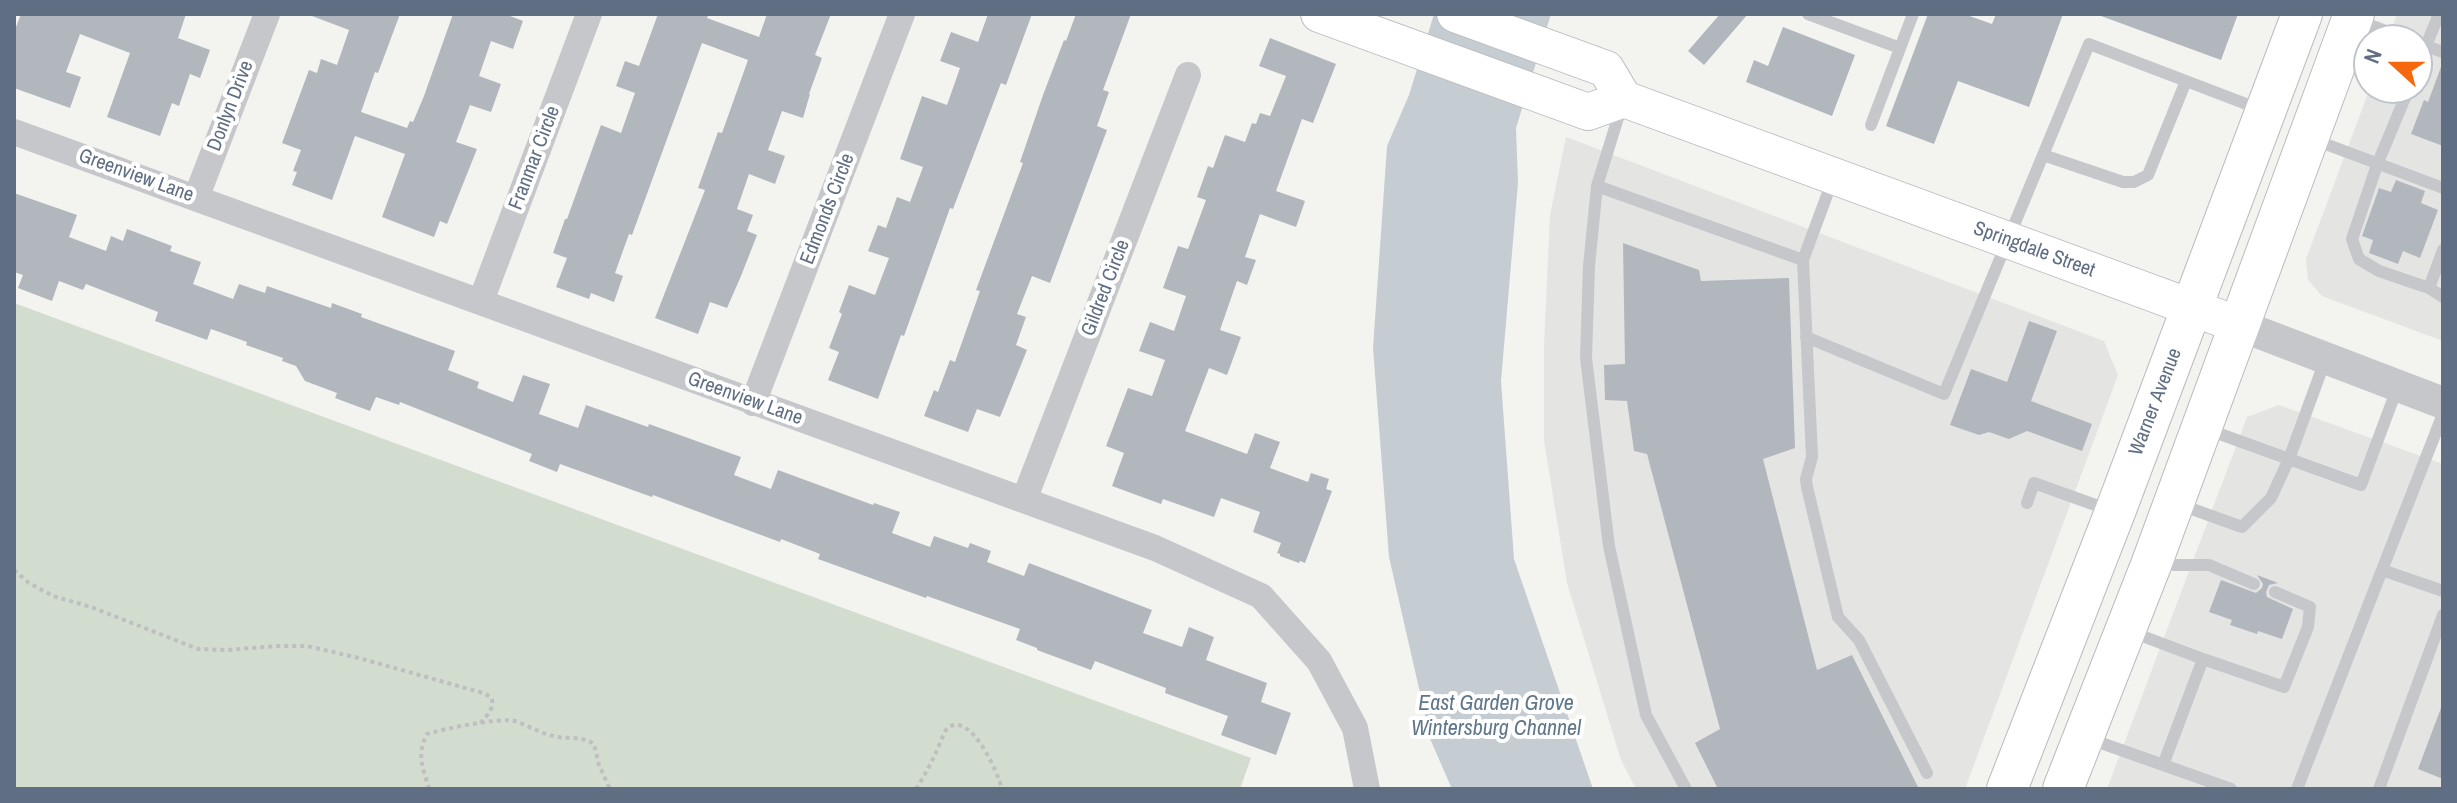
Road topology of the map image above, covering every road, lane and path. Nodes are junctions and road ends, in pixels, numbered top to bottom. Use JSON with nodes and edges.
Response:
{"nodes":[{"id":1,"x":267,"y":14,"type":"edge"},
{"id":2,"x":589,"y":14,"type":"edge"},
{"id":3,"x":902,"y":14,"type":"edge"},
{"id":4,"x":1319,"y":14,"type":"edge"},
{"id":5,"x":1455,"y":14,"type":"edge"},
{"id":6,"x":1808,"y":14,"type":"edge"},
{"id":7,"x":1913,"y":14,"type":"edge"},
{"id":8,"x":2302,"y":14,"type":"edge"},
{"id":9,"x":2350,"y":15,"type":"edge"},
{"id":10,"x":2372,"y":24,"type":"edge"},
{"id":11,"x":1900,"y":48,"type":"junction"},
{"id":12,"x":1188,"y":75,"type":"dead end"},
{"id":13,"x":2186,"y":81,"type":"junction"},
{"id":14,"x":1624,"y":99,"type":"junction"},
{"id":15,"x":2402,"y":104,"type":"edge"},
{"id":16,"x":2266,"y":111,"type":"junction"},
{"id":17,"x":1871,"y":125,"type":"dead end"},
{"id":18,"x":14,"y":132,"type":"edge"},
{"id":19,"x":2309,"y":138,"type":"junction"},
{"id":20,"x":2043,"y":155,"type":"junction"},
{"id":21,"x":2377,"y":165,"type":"junction"},
{"id":22,"x":1834,"y":174,"type":"junction"},
{"id":23,"x":1597,"y":186,"type":"junction"},
{"id":24,"x":2443,"y":188,"type":"edge"},
{"id":25,"x":196,"y":198,"type":"junction"},
{"id":26,"x":2008,"y":242,"type":"junction"},
{"id":27,"x":2443,"y":250,"type":"edge"},
{"id":28,"x":1803,"y":260,"type":"junction"},
{"id":29,"x":2429,"y":288,"type":"junction"},
{"id":30,"x":2443,"y":297,"type":"edge"},
{"id":31,"x":481,"y":301,"type":"junction"},
{"id":32,"x":2192,"y":307,"type":"junction"},
{"id":33,"x":2239,"y":325,"type":"junction"},
{"id":34,"x":1806,"y":337,"type":"junction"},
{"id":35,"x":2326,"y":358,"type":"junction"},
{"id":36,"x":2398,"y":386,"type":"junction"},
{"id":37,"x":753,"y":403,"type":"junction"},
{"id":38,"x":2443,"y":403,"type":"edge"},
{"id":39,"x":2443,"y":414,"type":"edge"},
{"id":40,"x":2201,"y":427,"type":"junction"},
{"id":41,"x":2289,"y":459,"type":"junction"},
{"id":42,"x":1024,"y":500,"type":"junction"},
{"id":43,"x":2174,"y":502,"type":"junction"},
{"id":44,"x":2027,"y":503,"type":"dead end"},
{"id":45,"x":2115,"y":512,"type":"junction"},
{"id":46,"x":2151,"y":565,"type":"junction"},
{"id":47,"x":14,"y":570,"type":"edge"},
{"id":48,"x":2382,"y":570,"type":"junction"},
{"id":49,"x":2254,"y":584,"type":"dead end"},
{"id":50,"x":2443,"y":591,"type":"edge"},
{"id":51,"x":2275,"y":592,"type":"dead end"},
{"id":52,"x":2443,"y":615,"type":"edge"},
{"id":53,"x":2126,"y":630,"type":"junction"},
{"id":54,"x":2203,"y":659,"type":"junction"},
{"id":55,"x":480,"y":724,"type":"junction"},
{"id":56,"x":2084,"y":737,"type":"junction"},
{"id":57,"x":2163,"y":765,"type":"junction"},
{"id":58,"x":1927,"y":773,"type":"dead end"},
{"id":59,"x":429,"y":789,"type":"edge"},
{"id":60,"x":610,"y":789,"type":"edge"},
{"id":61,"x":916,"y":789,"type":"edge"},
{"id":62,"x":1002,"y":789,"type":"edge"},
{"id":63,"x":1367,"y":789,"type":"edge"},
{"id":64,"x":1686,"y":789,"type":"edge"},
{"id":65,"x":2007,"y":789,"type":"edge"},
{"id":66,"x":2063,"y":789,"type":"edge"},
{"id":67,"x":2231,"y":789,"type":"edge"},
{"id":68,"x":2297,"y":789,"type":"edge"},
{"id":69,"x":2379,"y":789,"type":"edge"}],
"edges":[{"from":1,"to":25,"type":"street","name":"Donlyn Drive"},
{"from":2,"to":31,"type":"street","name":"Franmar Circle"},
{"from":3,"to":37,"type":"street","name":"Edmonds Circle"},
{"from":4,"to":14,"type":"main road"},
{"from":5,"to":14,"type":"main road"},
{"from":6,"to":11,"type":"lane"},
{"from":7,"to":11,"type":"lane"},
{"from":8,"to":16,"type":"main road","name":"Warner Avenue"},
{"from":9,"to":10,"type":"lane"},
{"from":9,"to":19,"type":"main road"},
{"from":11,"to":17,"type":"lane"},
{"from":12,"to":42,"type":"street","name":"Gildred Circle"},
{"from":13,"to":16,"type":"lane"},
{"from":13,"to":20,"type":"lane"},
{"from":13,"to":20,"type":"lane"},
{"from":14,"to":22,"type":"main road","name":"Springdale Street"},
{"from":14,"to":23,"type":"lane"},
{"from":15,"to":21,"type":"lane"},
{"from":16,"to":32,"type":"main road","name":"Warner Avenue"},
{"from":18,"to":25,"type":"street","name":"Greenview Lane"},
{"from":19,"to":21,"type":"lane"},
{"from":19,"to":33,"type":"main road"},
{"from":20,"to":26,"type":"lane"},
{"from":21,"to":24,"type":"lane"},
{"from":21,"to":29,"type":"lane"},
{"from":22,"to":26,"type":"main road","name":"Springdale Street"},
{"from":22,"to":28,"type":"lane"},
{"from":23,"to":28,"type":"lane"},
{"from":23,"to":64,"type":"lane"},
{"from":25,"to":31,"type":"street","name":"Greenview Lane"},
{"from":26,"to":32,"type":"main road","name":"Springdale Street"},
{"from":26,"to":34,"type":"lane"},
{"from":27,"to":29,"type":"lane"},
{"from":28,"to":34,"type":"lane"},
{"from":29,"to":30,"type":"lane"},
{"from":31,"to":37,"type":"street","name":"Greenview Lane"},
{"from":32,"to":33,"type":"main road","name":"Springdale Street"},
{"from":32,"to":45,"type":"main road","name":"Warner Avenue"},
{"from":33,"to":35,"type":"street","name":"Springdale Street"},
{"from":33,"to":40,"type":"main road"},
{"from":34,"to":58,"type":"lane"},
{"from":35,"to":36,"type":"street","name":"Springdale Street"},
{"from":35,"to":41,"type":"lane"},
{"from":36,"to":38,"type":"street","name":"Springdale Street"},
{"from":36,"to":41,"type":"lane"},
{"from":37,"to":42,"type":"street","name":"Greenview Lane"},
{"from":39,"to":48,"type":"lane"},
{"from":40,"to":41,"type":"lane"},
{"from":40,"to":43,"type":"main road"},
{"from":41,"to":43,"type":"lane"},
{"from":42,"to":63,"type":"street","name":"Greenview Lane"},
{"from":43,"to":46,"type":"main road"},
{"from":44,"to":45,"type":"lane"},
{"from":45,"to":65,"type":"main road","name":"Warner Avenue"},
{"from":46,"to":49,"type":"lane"},
{"from":46,"to":53,"type":"main road"},
{"from":47,"to":55,"type":"path"},
{"from":48,"to":50,"type":"lane"},
{"from":48,"to":68,"type":"lane"},
{"from":51,"to":54,"type":"lane"},
{"from":52,"to":69,"type":"lane"},
{"from":53,"to":54,"type":"lane"},
{"from":53,"to":56,"type":"main road"},
{"from":54,"to":57,"type":"lane"},
{"from":55,"to":59,"type":"path"},
{"from":55,"to":60,"type":"path"},
{"from":56,"to":57,"type":"lane"},
{"from":56,"to":66,"type":"main road"},
{"from":57,"to":67,"type":"lane"},
{"from":61,"to":62,"type":"path"}]}
